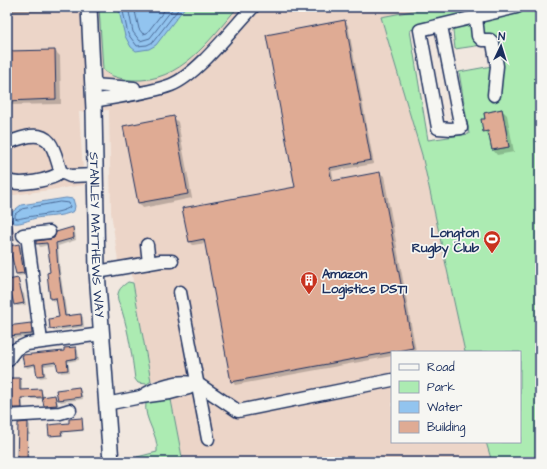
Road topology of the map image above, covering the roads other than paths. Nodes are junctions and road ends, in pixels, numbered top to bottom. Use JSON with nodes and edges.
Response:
{"nodes":[{"id":1,"x":89,"y":7,"type":"edge"},
{"id":2,"x":253,"y":7,"type":"edge"},
{"id":3,"x":517,"y":7,"type":"edge"},
{"id":4,"x":476,"y":17,"type":"junction"},
{"id":5,"x":441,"y":26,"type":"junction"},
{"id":6,"x":93,"y":85,"type":"junction"},
{"id":7,"x":161,"y":88,"type":"junction"},
{"id":8,"x":494,"y":95,"type":"dead end"},
{"id":9,"x":93,"y":100,"type":"junction"},
{"id":10,"x":7,"y":144,"type":"edge"},
{"id":11,"x":61,"y":172,"type":"junction"},
{"id":12,"x":96,"y":175,"type":"junction"},
{"id":13,"x":7,"y":180,"type":"edge"},
{"id":14,"x":49,"y":232,"type":"dead end"},
{"id":15,"x":147,"y":245,"type":"dead end"},
{"id":16,"x":172,"y":261,"type":"dead end"},
{"id":17,"x":149,"y":263,"type":"junction"},
{"id":18,"x":98,"y":272,"type":"junction"},
{"id":19,"x":180,"y":292,"type":"dead end"},
{"id":20,"x":102,"y":334,"type":"junction"},
{"id":21,"x":41,"y":341,"type":"junction"},
{"id":22,"x":7,"y":361,"type":"edge"},
{"id":23,"x":391,"y":380,"type":"edge"},
{"id":24,"x":198,"y":384,"type":"junction"},
{"id":25,"x":106,"y":404,"type":"junction"},
{"id":26,"x":70,"y":410,"type":"dead end"},
{"id":27,"x":7,"y":416,"type":"edge"},
{"id":28,"x":208,"y":439,"type":"dead end"},
{"id":29,"x":111,"y":462,"type":"edge"}],
"edges":[{"from":1,"to":6,"type":"main road","name":"STANLEY MATTHEWS WAY"},
{"from":2,"to":7,"type":"street"},
{"from":3,"to":4,"type":"street"},
{"from":4,"to":5,"type":"street"},
{"from":4,"to":8,"type":"street"},
{"from":5,"to":5,"type":"street"},
{"from":6,"to":7,"type":"street"},
{"from":6,"to":9,"type":"main road","name":"STANLEY MATTHEWS WAY"},
{"from":7,"to":9,"type":"street"},
{"from":9,"to":12,"type":"main road","name":"STANLEY MATTHEWS WAY"},
{"from":10,"to":11,"type":"street"},
{"from":11,"to":12,"type":"street"},
{"from":11,"to":13,"type":"street"},
{"from":12,"to":18,"type":"main road","name":"STANLEY MATTHEWS WAY"},
{"from":14,"to":21,"type":"street"},
{"from":15,"to":17,"type":"street"},
{"from":16,"to":17,"type":"street"},
{"from":17,"to":18,"type":"street"},
{"from":18,"to":20,"type":"main road","name":"STANLEY MATTHEWS WAY"},
{"from":19,"to":24,"type":"street"},
{"from":20,"to":21,"type":"street"},
{"from":20,"to":25,"type":"main road","name":"STANLEY MATTHEWS WAY"},
{"from":21,"to":22,"type":"street"},
{"from":23,"to":24,"type":"street"},
{"from":24,"to":25,"type":"street"},
{"from":24,"to":28,"type":"street"},
{"from":25,"to":29,"type":"main road","name":"STANLEY MATTHEWS WAY"},
{"from":26,"to":27,"type":"street"}]}
